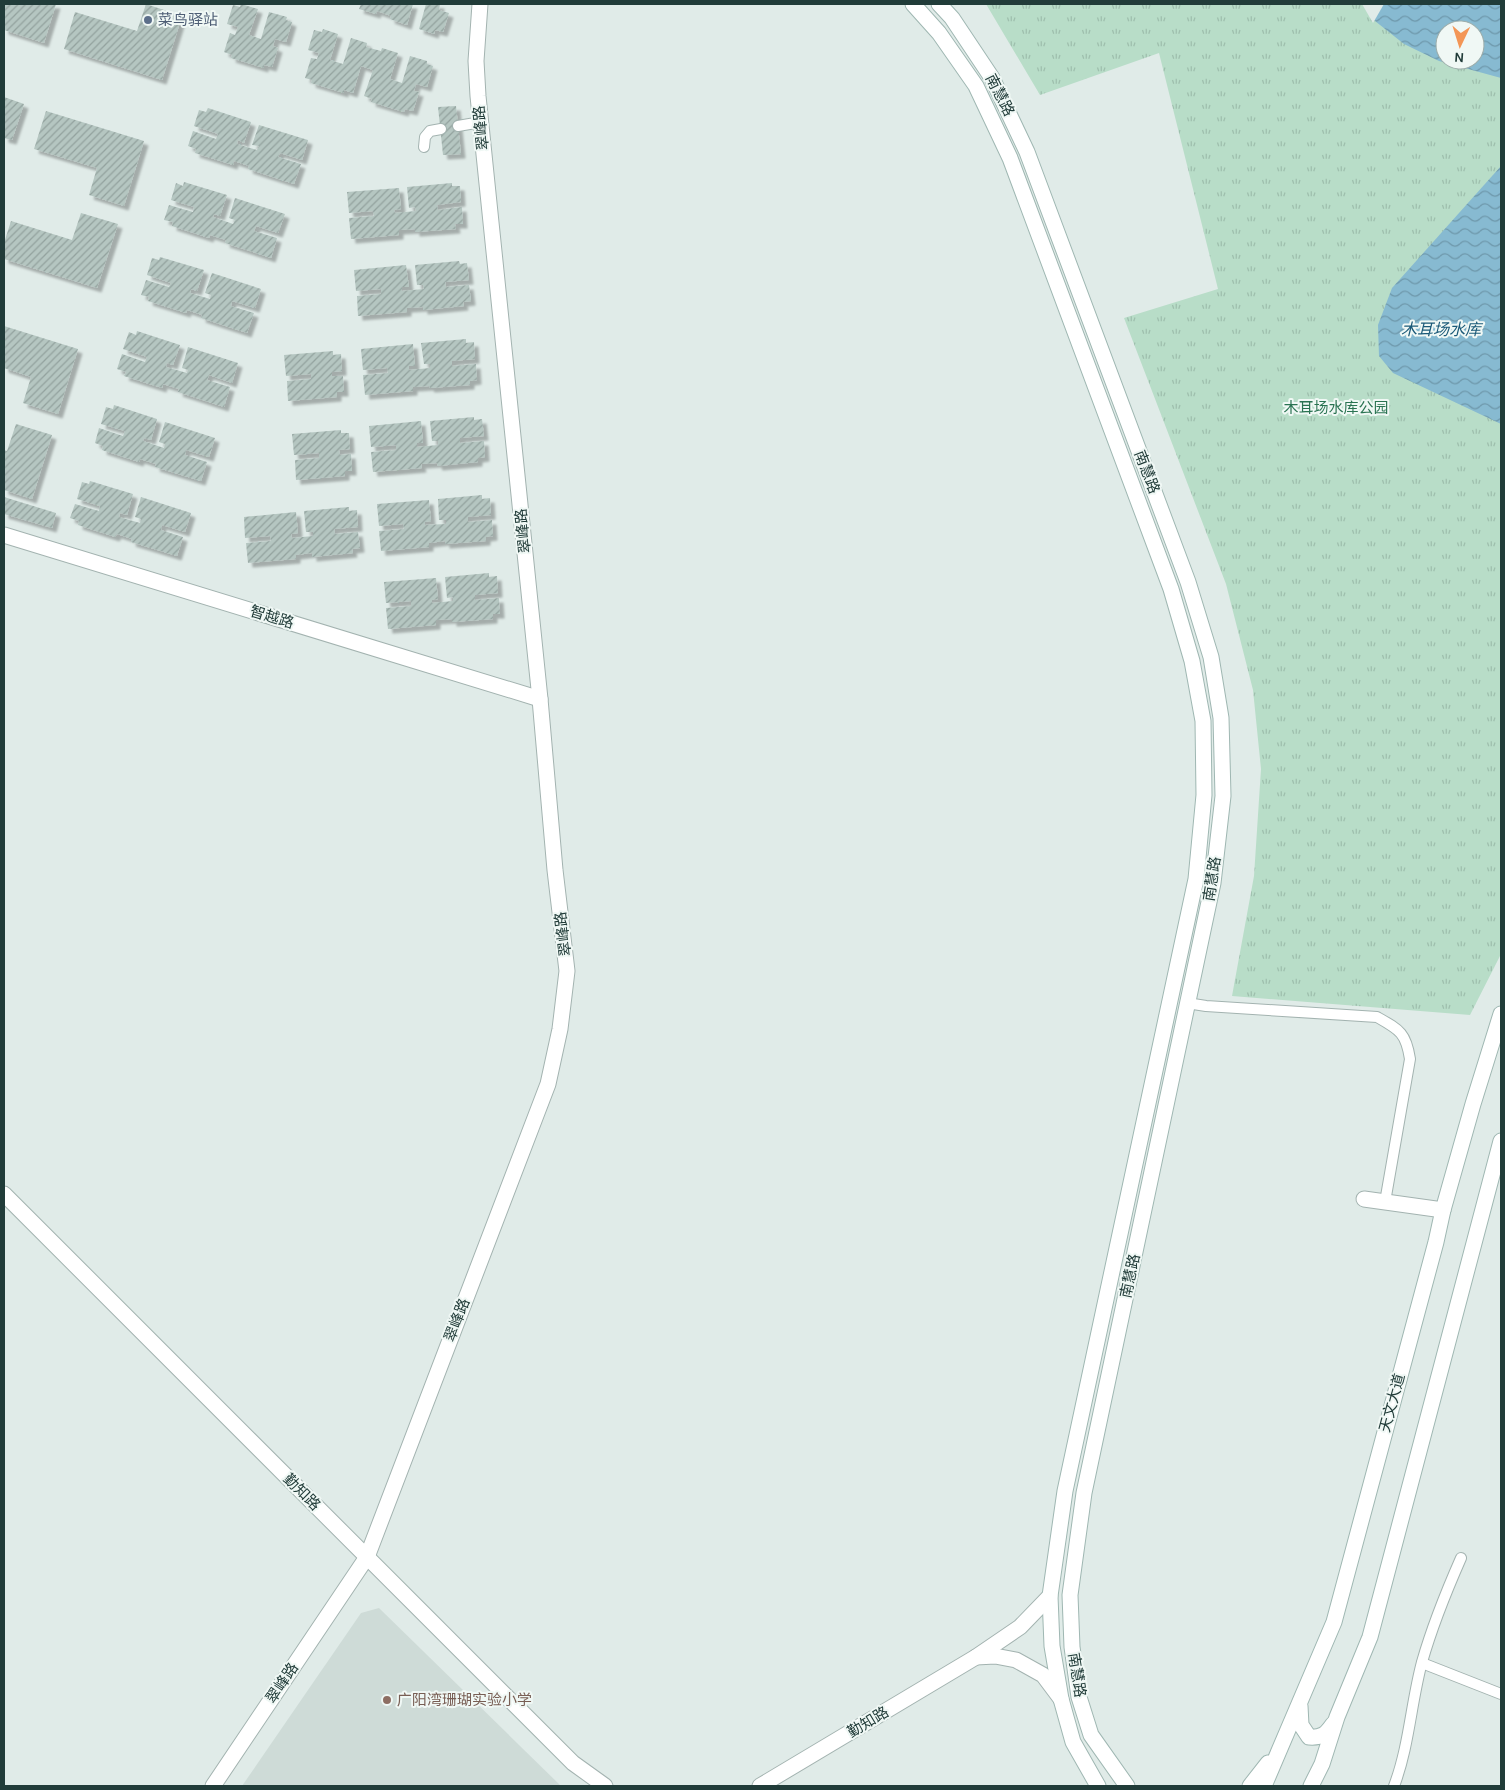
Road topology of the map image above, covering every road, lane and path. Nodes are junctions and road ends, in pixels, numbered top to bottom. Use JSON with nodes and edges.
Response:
{"nodes":[{"id":1,"x":480,"y":4,"type":"edge"},
{"id":2,"x":913,"y":4,"type":"edge"},
{"id":3,"x":939,"y":4,"type":"edge"},
{"id":4,"x":481,"y":122,"type":"junction"},
{"id":5,"x":458,"y":126,"type":"dead end"},
{"id":6,"x":440,"y":129,"type":"dead end"},
{"id":7,"x":424,"y":147,"type":"dead end"},
{"id":8,"x":4,"y":535,"type":"edge"},
{"id":9,"x":540,"y":700,"type":"junction"},
{"id":10,"x":1187,"y":1003,"type":"junction"},
{"id":11,"x":1501,"y":1014,"type":"edge"},
{"id":12,"x":1500,"y":1151,"type":"edge"},
{"id":13,"x":4,"y":1194,"type":"edge"},
{"id":14,"x":1364,"y":1199,"type":"dead end"},
{"id":15,"x":1385,"y":1202,"type":"junction"},
{"id":16,"x":1443,"y":1210,"type":"junction"},
{"id":17,"x":367,"y":1557,"type":"junction"},
{"id":18,"x":1461,"y":1558,"type":"dead end"},
{"id":19,"x":1050,"y":1596,"type":"junction"},
{"id":20,"x":976,"y":1657,"type":"junction"},
{"id":21,"x":1422,"y":1663,"type":"junction"},
{"id":22,"x":1501,"y":1694,"type":"edge"},
{"id":23,"x":1061,"y":1699,"type":"junction"},
{"id":24,"x":1300,"y":1704,"type":"junction"},
{"id":25,"x":1337,"y":1717,"type":"junction"},
{"id":26,"x":1282,"y":1744,"type":"junction"},
{"id":27,"x":1322,"y":1764,"type":"junction"},
{"id":28,"x":213,"y":1786,"type":"edge"},
{"id":29,"x":605,"y":1786,"type":"edge"},
{"id":30,"x":760,"y":1786,"type":"edge"},
{"id":31,"x":1098,"y":1786,"type":"edge"},
{"id":32,"x":1127,"y":1786,"type":"edge"},
{"id":33,"x":1250,"y":1786,"type":"edge"},
{"id":34,"x":1264,"y":1786,"type":"edge"},
{"id":35,"x":1310,"y":1786,"type":"edge"},
{"id":36,"x":1316,"y":1786,"type":"edge"},
{"id":37,"x":1394,"y":1786,"type":"edge"}],
"edges":[{"from":1,"to":4,"type":"main road","name":"翠峰路"},
{"from":2,"to":19,"type":"main road","name":"南慧路"},
{"from":3,"to":10,"type":"main road","name":"南慧路"},
{"from":4,"to":5,"type":"lane"},
{"from":4,"to":9,"type":"main road","name":"翠峰路"},
{"from":6,"to":7,"type":"lane"},
{"from":8,"to":9,"type":"main road","name":"智越路"},
{"from":9,"to":17,"type":"main road","name":"翠峰路"},
{"from":10,"to":15,"type":"lane"},
{"from":10,"to":32,"type":"main road","name":"南慧路"},
{"from":11,"to":16,"type":"main road","name":"天文大道"},
{"from":12,"to":25,"type":"main road"},
{"from":13,"to":17,"type":"main road","name":"勤知路"},
{"from":14,"to":15,"type":"main road"},
{"from":15,"to":16,"type":"main road"},
{"from":16,"to":24,"type":"main road","name":"天文大道"},
{"from":17,"to":28,"type":"main road","name":"翠峰路"},
{"from":17,"to":29,"type":"main road","name":"勤知路"},
{"from":18,"to":21,"type":"lane"},
{"from":19,"to":20,"type":"main road","name":"勤知路"},
{"from":19,"to":23,"type":"main road","name":"南慧路"},
{"from":20,"to":23,"type":"main road"},
{"from":20,"to":30,"type":"main road","name":"勤知路"},
{"from":21,"to":22,"type":"lane"},
{"from":21,"to":37,"type":"lane"},
{"from":23,"to":31,"type":"main road","name":"南慧路"},
{"from":24,"to":25,"type":"main road"},
{"from":24,"to":26,"type":"main road","name":"天文大道"},
{"from":25,"to":27,"type":"main road"},
{"from":26,"to":33,"type":"main road"},
{"from":26,"to":34,"type":"main road","name":"天文大道"},
{"from":27,"to":35,"type":"main road"},
{"from":27,"to":36,"type":"main road"}]}
